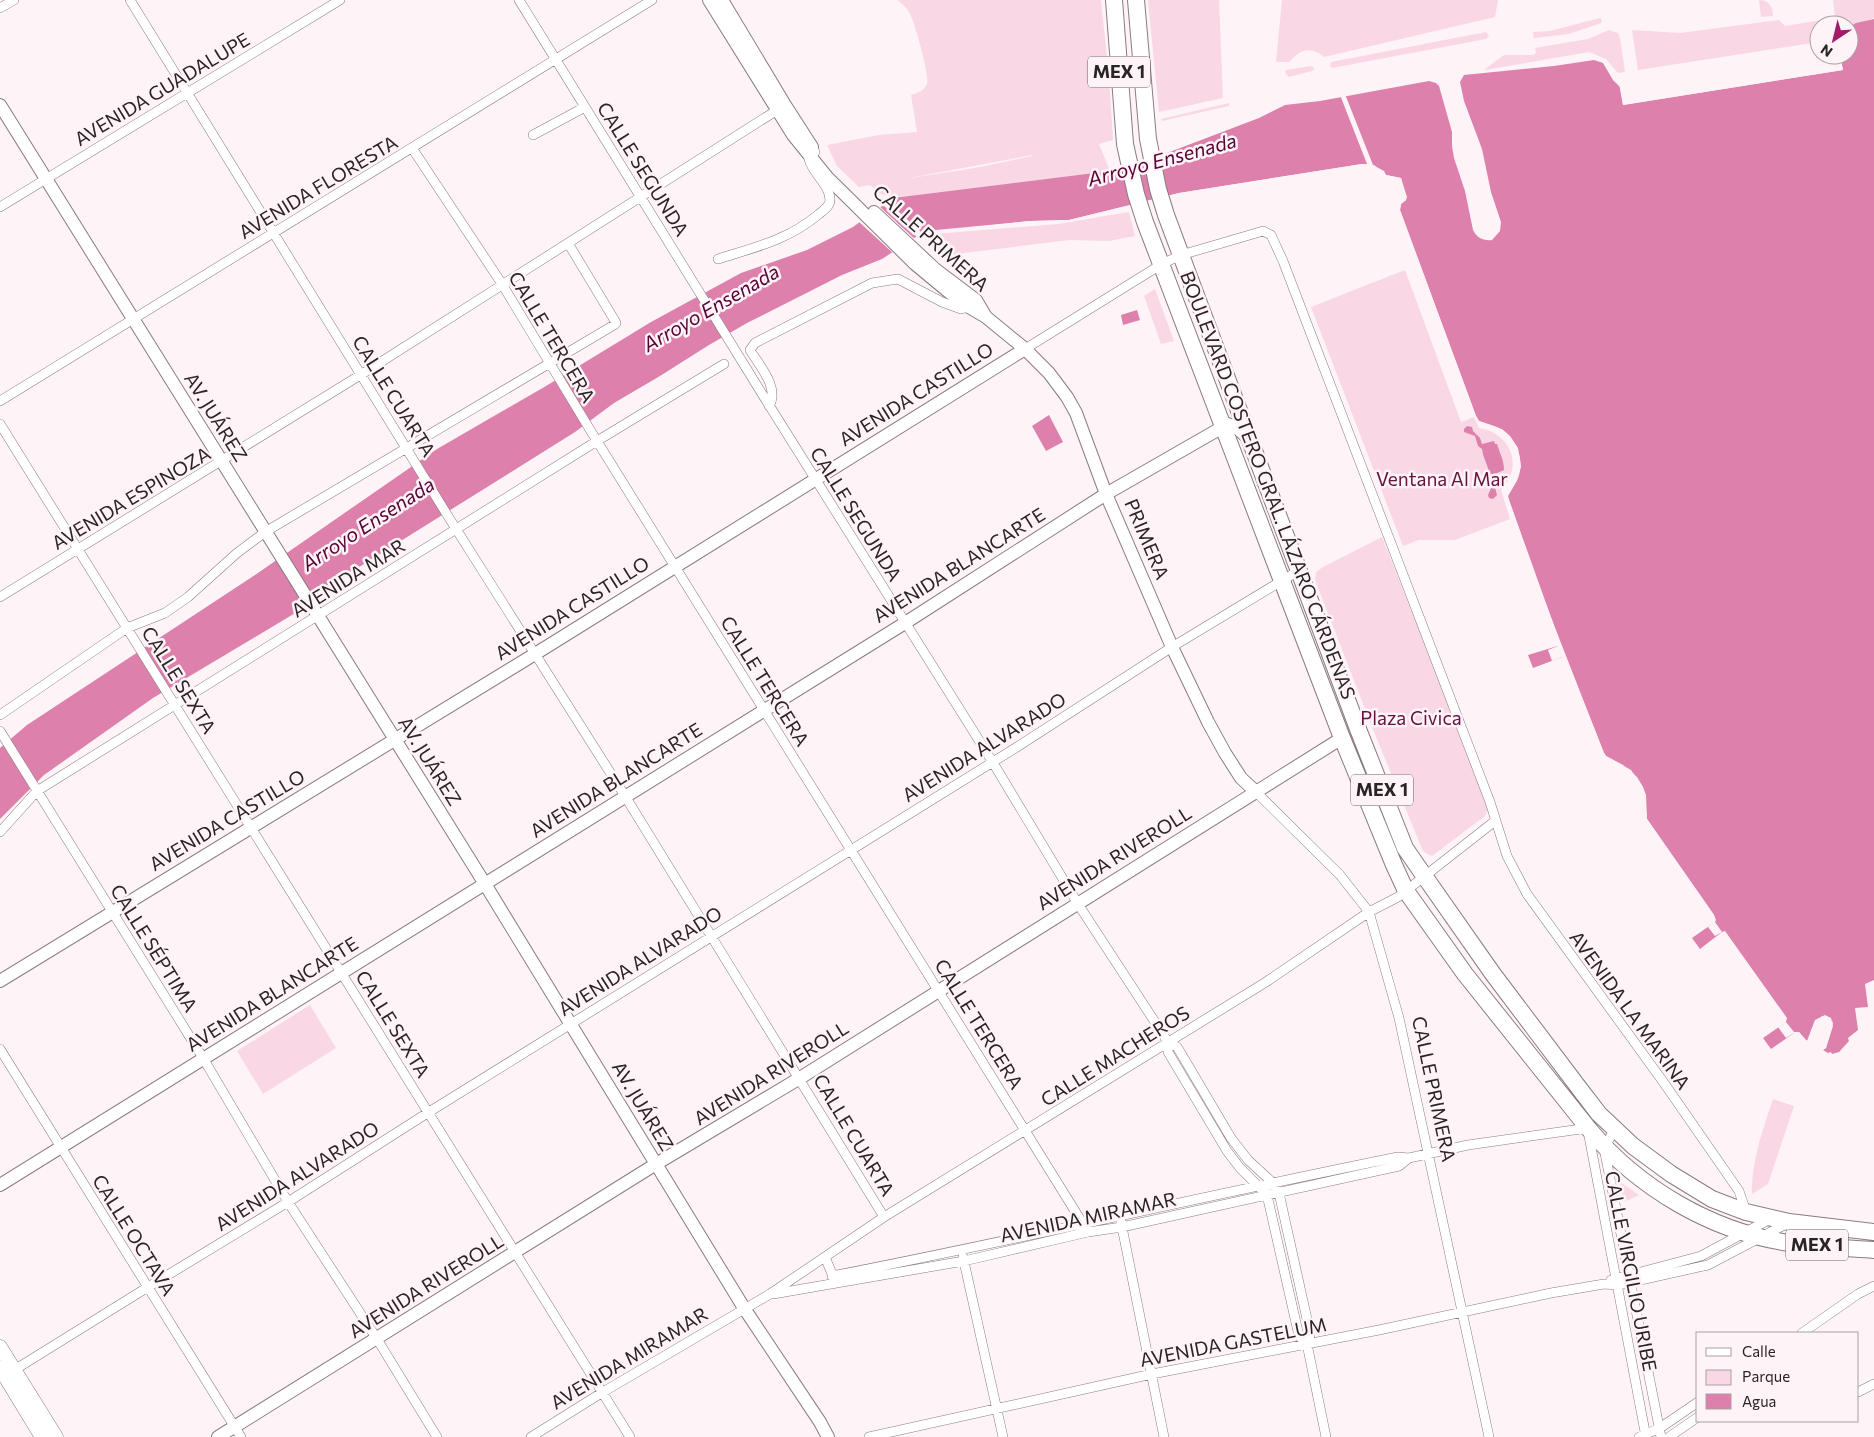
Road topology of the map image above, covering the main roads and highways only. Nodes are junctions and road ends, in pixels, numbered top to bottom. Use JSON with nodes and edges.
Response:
{"nodes":[{"id":1,"x":709,"y":0,"type":"edge"},
{"id":2,"x":723,"y":0,"type":"edge"},
{"id":3,"x":1114,"y":0,"type":"edge"},
{"id":4,"x":1136,"y":0,"type":"edge"},
{"id":5,"x":0,"y":105,"type":"edge"},
{"id":6,"x":781,"y":108,"type":"junction"},
{"id":7,"x":986,"y":317,"type":"joint"},
{"id":8,"x":1025,"y":349,"type":"junction"},
{"id":9,"x":1222,"y":426,"type":"junction"},
{"id":10,"x":1250,"y":441,"type":"junction"},
{"id":11,"x":1106,"y":494,"type":"junction"},
{"id":12,"x":1342,"y":738,"type":"junction"},
{"id":13,"x":394,"y":740,"type":"junction"},
{"id":14,"x":1256,"y":792,"type":"junction"},
{"id":15,"x":485,"y":884,"type":"junction"},
{"id":16,"x":0,"y":981,"type":"edge"},
{"id":17,"x":656,"y":1164,"type":"junction"},
{"id":18,"x":0,"y":1185,"type":"edge"},
{"id":19,"x":1874,"y":1232,"type":"edge"},
{"id":20,"x":1874,"y":1250,"type":"edge"},
{"id":21,"x":0,"y":1347,"type":"edge"},
{"id":22,"x":5,"y":1373,"type":"edge"},
{"id":23,"x":238,"y":1432,"type":"edge"},
{"id":24,"x":42,"y":1437,"type":"edge"},
{"id":25,"x":56,"y":1437,"type":"edge"},
{"id":26,"x":218,"y":1437,"type":"edge"},
{"id":27,"x":828,"y":1437,"type":"edge"}],
"edges":[{"from":1,"to":6,"type":"main road"},
{"from":2,"to":6,"type":"main road"},
{"from":3,"to":9,"type":"highway","name":"BOULEVARD COSTERO GRAL. LÁZARO CÁRDENAS","number":"MEX 1"},
{"from":4,"to":10,"type":"highway","name":"BOULEVARD COSTERO GRAL. LÁZARO CÁRDENAS","number":"MEX 1"},
{"from":5,"to":13,"type":"main road","name":"AV. JUÁREZ"},
{"from":6,"to":7,"type":"main road","name":"CALLE PRIMERA"},
{"from":7,"to":8,"type":"main road","name":"PRIMERA"},
{"from":8,"to":11,"type":"main road","name":"PRIMERA"},
{"from":8,"to":13,"type":"main road","name":"AVENIDA CASTILLO"},
{"from":9,"to":10,"type":"main road"},
{"from":9,"to":11,"type":"main road","name":"AVENIDA BLANCARTE"},
{"from":9,"to":12,"type":"highway","name":"BOULEVARD COSTERO GRAL. LÁZARO CÁRDENAS","number":"MEX 1"},
{"from":10,"to":19,"type":"highway","name":"BOULEVARD COSTERO GRAL. LÁZARO CÁRDENAS","number":"MEX 1"},
{"from":11,"to":14,"type":"main road","name":"PRIMERA"},
{"from":11,"to":15,"type":"main road","name":"AVENIDA BLANCARTE"},
{"from":12,"to":14,"type":"main road","name":"AVENIDA RIVEROLL"},
{"from":12,"to":20,"type":"highway","name":"BOULEVARD COSTERO GRAL. LÁZARO CÁRDENAS","number":"MEX 1"},
{"from":13,"to":15,"type":"main road","name":"AV. JUÁREZ"},
{"from":13,"to":16,"type":"main road","name":"AVENIDA CASTILLO"},
{"from":14,"to":17,"type":"main road","name":"AVENIDA RIVEROLL"},
{"from":15,"to":17,"type":"main road","name":"AV. JUÁREZ"},
{"from":15,"to":18,"type":"main road","name":"AVENIDA BLANCARTE"},
{"from":17,"to":23,"type":"main road","name":"AVENIDA RIVEROLL"},
{"from":17,"to":27,"type":"main road","name":"AV. JUÁREZ"},
{"from":21,"to":22,"type":"main road"},
{"from":22,"to":24,"type":"main road"},
{"from":22,"to":25,"type":"main road"},
{"from":23,"to":26,"type":"main road","name":"AVENIDA RIVEROLL"}]}
